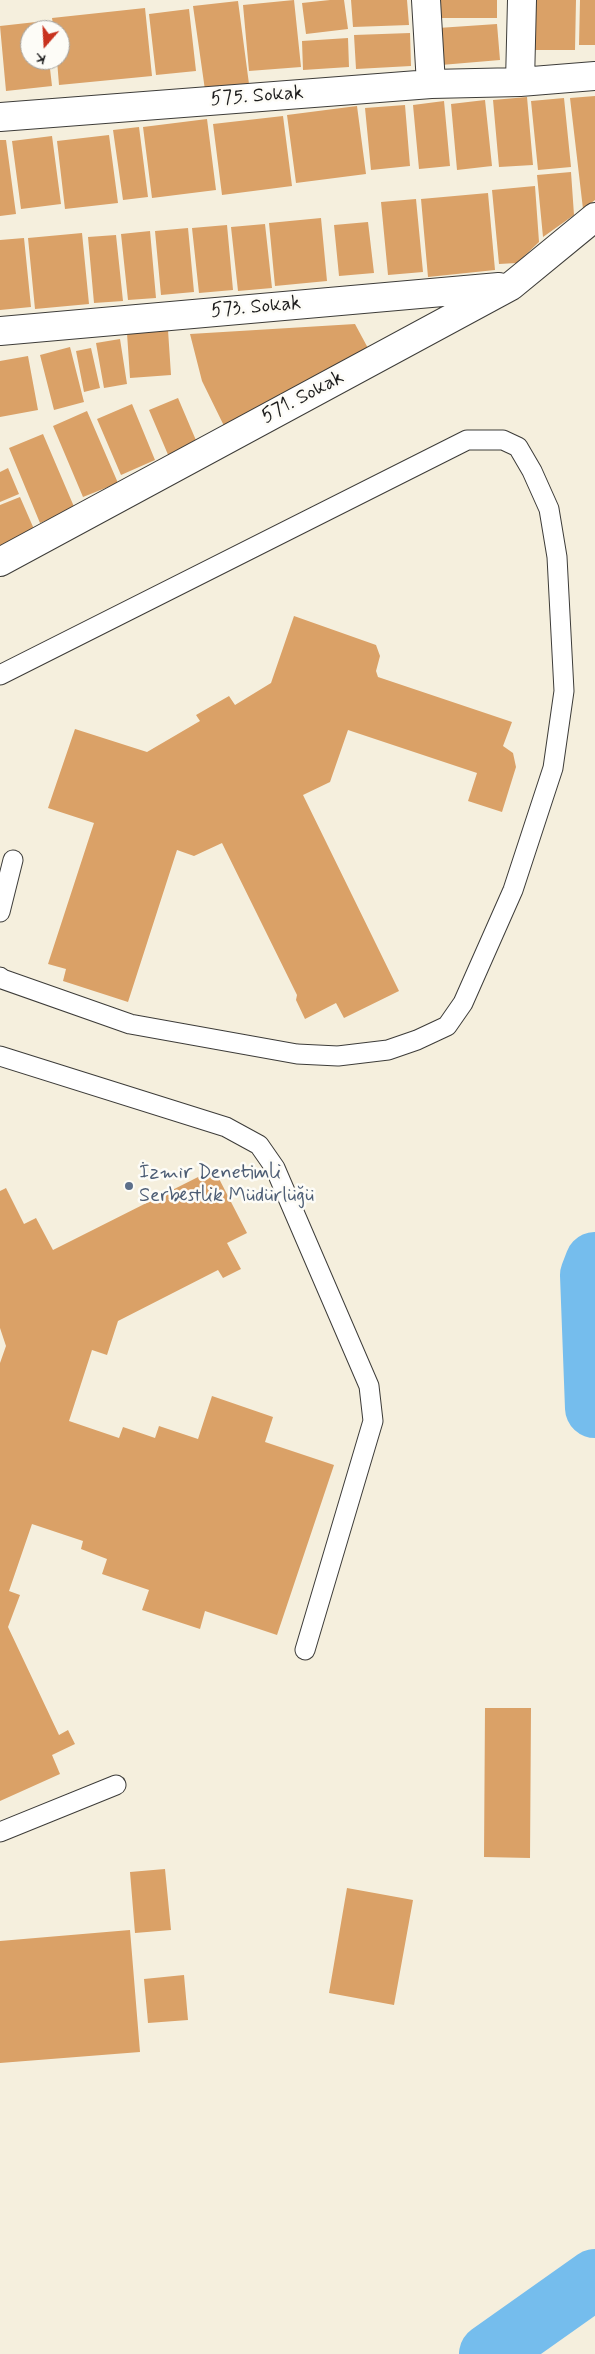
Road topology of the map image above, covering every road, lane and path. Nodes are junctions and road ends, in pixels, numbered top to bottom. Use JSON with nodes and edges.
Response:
{"nodes":[{"id":1,"x":426,"y":0,"type":"edge"},
{"id":2,"x":522,"y":0,"type":"edge"},
{"id":3,"x":595,"y":76,"type":"edge"},
{"id":4,"x":520,"y":82,"type":"junction"},
{"id":5,"x":430,"y":84,"type":"junction"},
{"id":6,"x":0,"y":117,"type":"edge"},
{"id":7,"x":595,"y":217,"type":"edge"},
{"id":8,"x":511,"y":286,"type":"junction"},
{"id":9,"x":0,"y":331,"type":"edge"},
{"id":10,"x":0,"y":562,"type":"edge"},
{"id":11,"x":0,"y":675,"type":"edge"},
{"id":12,"x":13,"y":860,"type":"dead end"},
{"id":13,"x":0,"y":912,"type":"edge"},
{"id":14,"x":0,"y":977,"type":"edge"},
{"id":15,"x":0,"y":1056,"type":"edge"},
{"id":16,"x":305,"y":1650,"type":"dead end"},
{"id":17,"x":116,"y":1785,"type":"dead end"},
{"id":18,"x":0,"y":1832,"type":"edge"}],
"edges":[{"from":1,"to":5,"type":"street"},
{"from":2,"to":4,"type":"street"},
{"from":3,"to":4,"type":"street","name":"575. Sokak"},
{"from":4,"to":5,"type":"street","name":"575. Sokak"},
{"from":5,"to":6,"type":"street","name":"575. Sokak"},
{"from":7,"to":8,"type":"street","name":"571. Sokak"},
{"from":8,"to":9,"type":"street","name":"573. Sokak"},
{"from":8,"to":10,"type":"street","name":"571. Sokak"},
{"from":11,"to":14,"type":"lane"},
{"from":12,"to":13,"type":"lane"},
{"from":15,"to":16,"type":"lane"},
{"from":17,"to":18,"type":"lane"}]}
